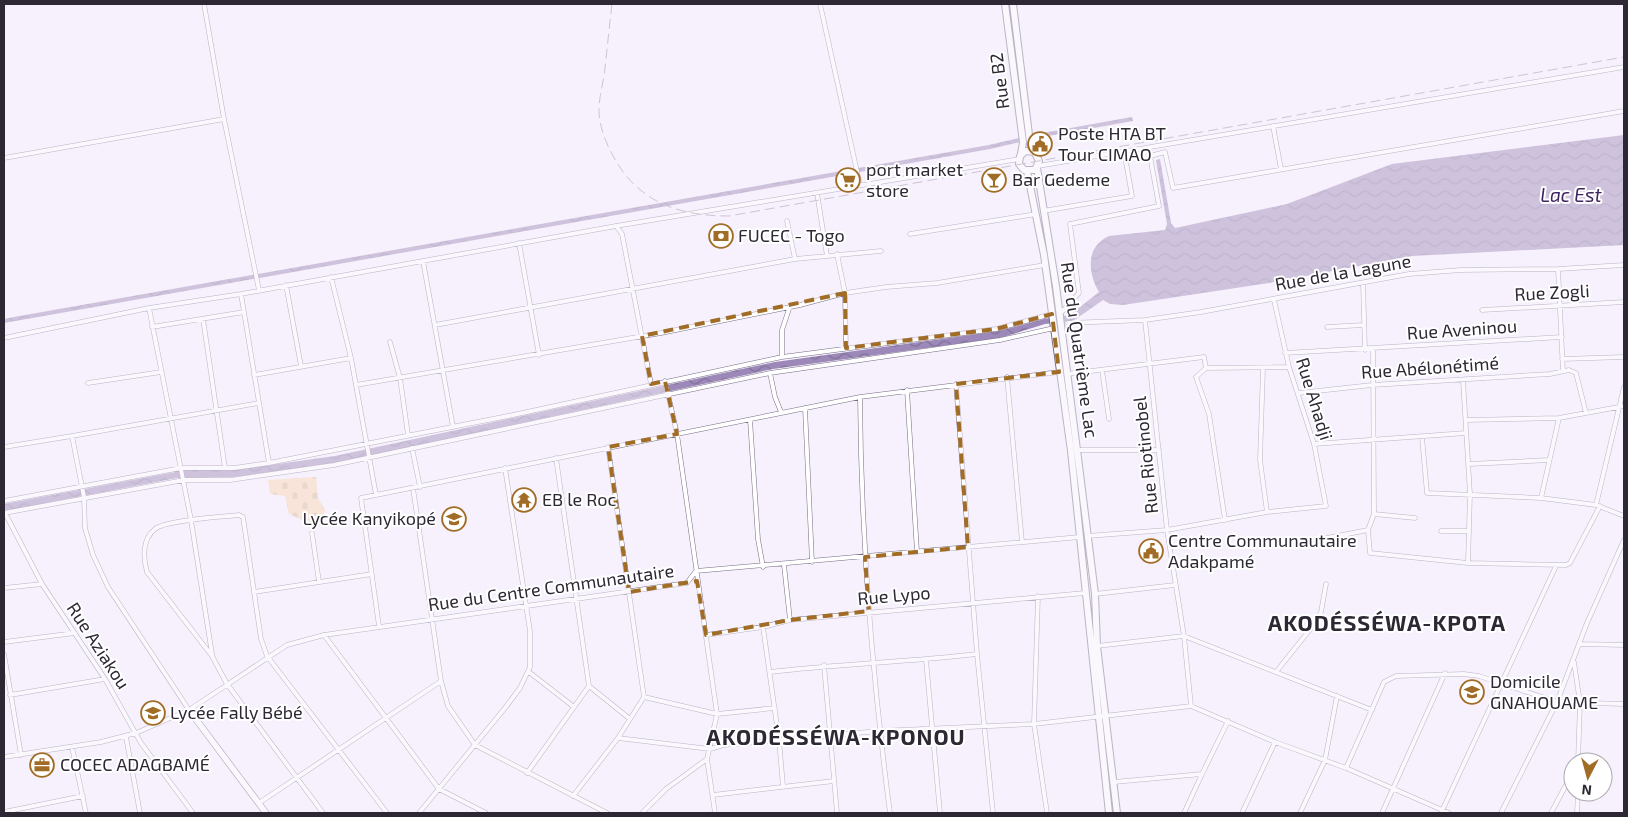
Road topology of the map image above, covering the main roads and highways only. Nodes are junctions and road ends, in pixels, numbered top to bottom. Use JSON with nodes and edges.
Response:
{"nodes":[{"id":1,"x":1005,"y":4,"type":"edge"},
{"id":2,"x":1013,"y":4,"type":"edge"},
{"id":3,"x":1034,"y":152,"type":"junction"},
{"id":4,"x":1020,"y":156,"type":"junction"},
{"id":5,"x":1037,"y":167,"type":"junction"},
{"id":6,"x":1027,"y":171,"type":"junction"},
{"id":7,"x":1056,"y":314,"type":"junction"},
{"id":8,"x":1080,"y":508,"type":"junction"},
{"id":9,"x":1084,"y":536,"type":"junction"},
{"id":10,"x":1109,"y":813,"type":"edge"},
{"id":11,"x":1117,"y":813,"type":"edge"}],
"edges":[{"from":1,"to":4,"type":"main road","name":"Rue B2"},
{"from":2,"to":3,"type":"main road","name":"Rue B2"},
{"from":3,"to":4,"type":"main road"},
{"from":3,"to":5,"type":"main road"},
{"from":4,"to":6,"type":"main road"},
{"from":5,"to":6,"type":"main road"},
{"from":5,"to":7,"type":"main road","name":"Rue du Quatrième Lac"},
{"from":6,"to":7,"type":"main road","name":"Rue du Quatrième Lac"},
{"from":7,"to":8,"type":"main road","name":"Rue du Quatrième Lac"},
{"from":7,"to":8,"type":"main road","name":"Rue du Quatrième Lac"},
{"from":8,"to":9,"type":"main road","name":"Rue du Quatrième Lac"},
{"from":9,"to":10,"type":"main road"},
{"from":9,"to":11,"type":"main road"}]}
